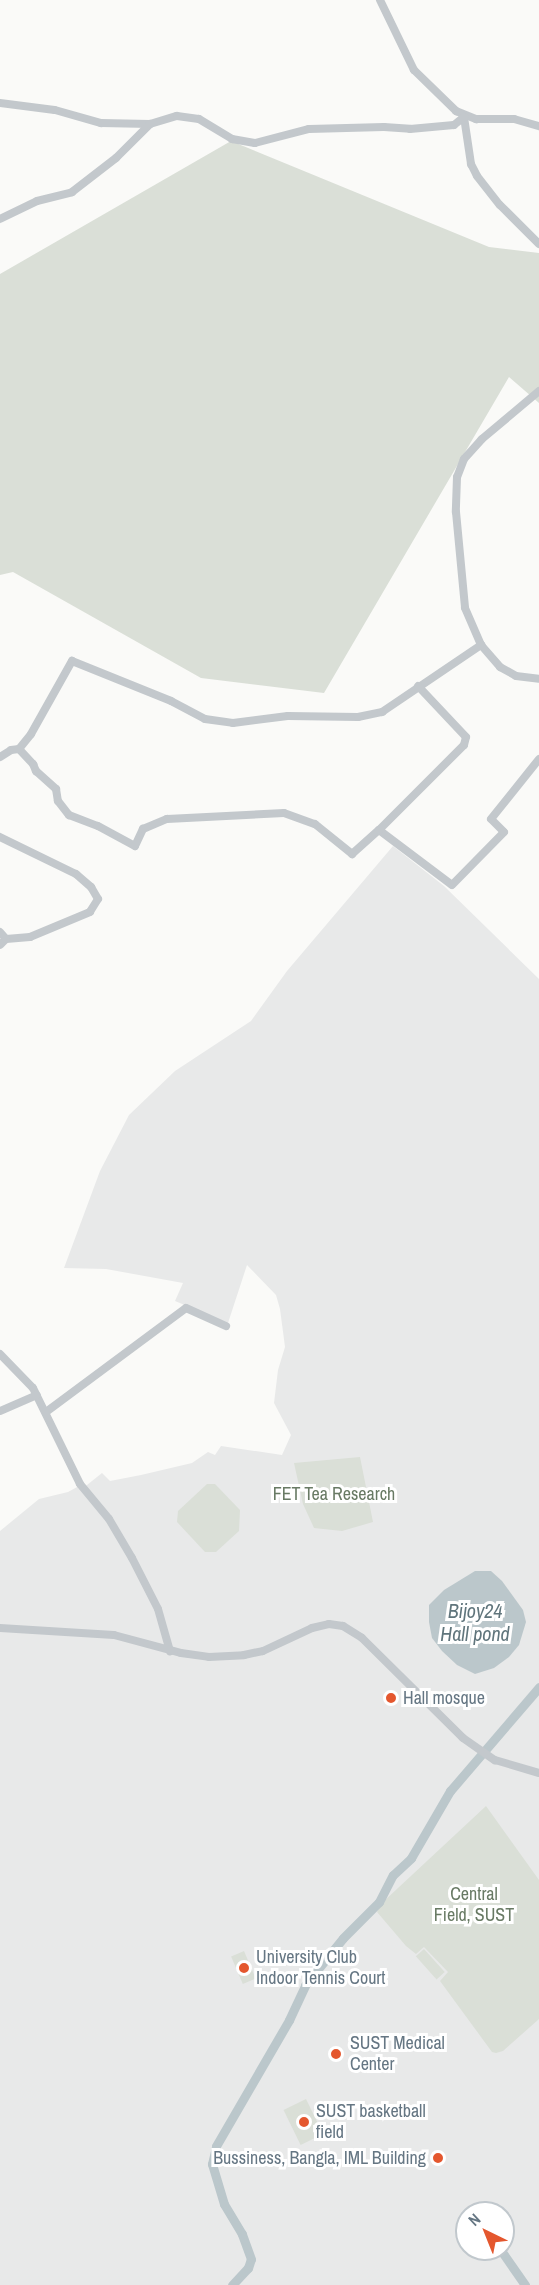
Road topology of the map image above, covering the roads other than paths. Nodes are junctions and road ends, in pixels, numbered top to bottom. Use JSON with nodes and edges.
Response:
{"nodes":[{"id":1,"x":380,"y":0,"type":"edge"},
{"id":2,"x":0,"y":103,"type":"edge"},
{"id":3,"x":464,"y":117,"type":"junction"},
{"id":4,"x":150,"y":124,"type":"junction"},
{"id":5,"x":539,"y":126,"type":"edge"},
{"id":6,"x":0,"y":219,"type":"edge"},
{"id":7,"x":539,"y":244,"type":"edge"},
{"id":8,"x":539,"y":391,"type":"edge"},
{"id":9,"x":481,"y":645,"type":"junction"},
{"id":10,"x":539,"y":679,"type":"edge"},
{"id":11,"x":418,"y":686,"type":"junction"},
{"id":12,"x":19,"y":749,"type":"junction"},
{"id":13,"x":0,"y":757,"type":"edge"},
{"id":14,"x":539,"y":759,"type":"edge"},
{"id":15,"x":379,"y":830,"type":"junction"},
{"id":16,"x":0,"y":837,"type":"edge"},
{"id":17,"x":2,"y":939,"type":"edge"},
{"id":18,"x":226,"y":1326,"type":"dead end"},
{"id":19,"x":0,"y":1354,"type":"edge"},
{"id":20,"x":37,"y":1395,"type":"junction"},
{"id":21,"x":0,"y":1411,"type":"edge"},
{"id":22,"x":46,"y":1412,"type":"junction"},
{"id":23,"x":0,"y":1628,"type":"edge"},
{"id":24,"x":170,"y":1650,"type":"junction"},
{"id":25,"x":539,"y":1773,"type":"edge"}],
"edges":[{"from":1,"to":3,"type":"street"},
{"from":2,"to":4,"type":"street"},
{"from":3,"to":4,"type":"street"},
{"from":3,"to":5,"type":"street"},
{"from":3,"to":7,"type":"street"},
{"from":4,"to":6,"type":"street"},
{"from":8,"to":9,"type":"street"},
{"from":9,"to":10,"type":"street"},
{"from":9,"to":11,"type":"street"},
{"from":11,"to":12,"type":"street"},
{"from":11,"to":15,"type":"street"},
{"from":12,"to":13,"type":"street"},
{"from":12,"to":15,"type":"street"},
{"from":14,"to":15,"type":"street"},
{"from":16,"to":17,"type":"street"},
{"from":18,"to":22,"type":"street"},
{"from":19,"to":20,"type":"street"},
{"from":20,"to":21,"type":"street"},
{"from":20,"to":22,"type":"street"},
{"from":22,"to":24,"type":"street"},
{"from":23,"to":24,"type":"street"},
{"from":24,"to":25,"type":"street"}]}
